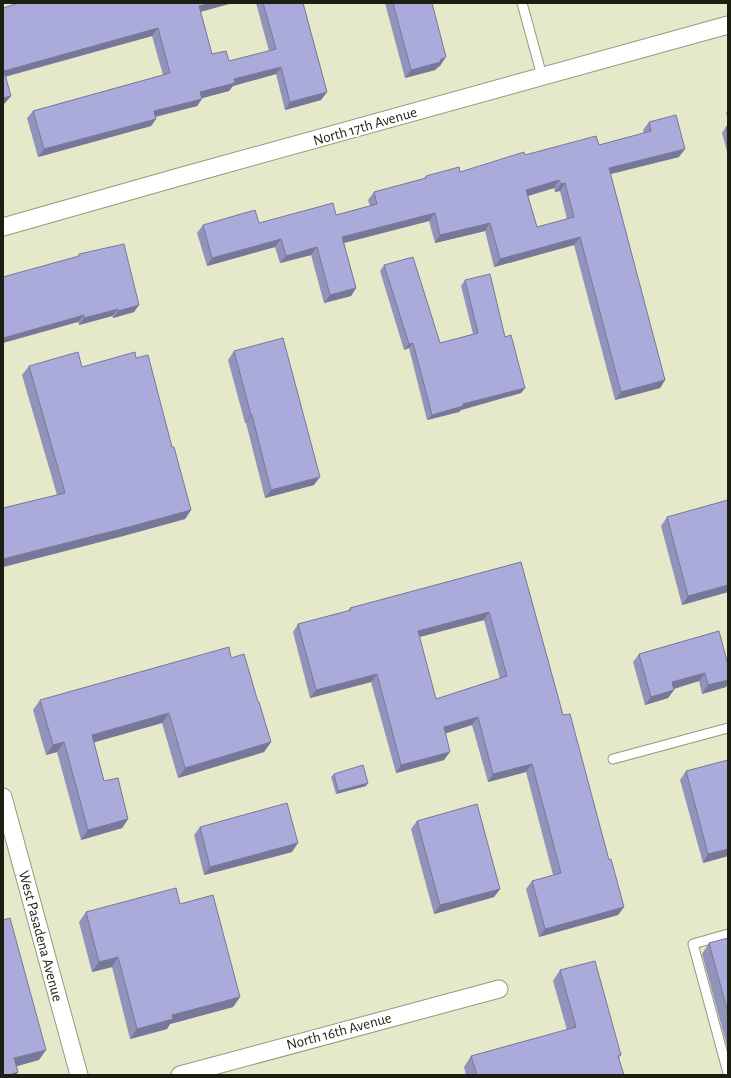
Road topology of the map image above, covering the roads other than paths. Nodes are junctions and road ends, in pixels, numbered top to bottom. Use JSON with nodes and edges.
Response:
{"nodes":[{"id":1,"x":522,"y":3,"type":"edge"},
{"id":2,"x":728,"y":25,"type":"edge"},
{"id":3,"x":542,"y":76,"type":"junction"},
{"id":4,"x":3,"y":227,"type":"edge"},
{"id":5,"x":728,"y":728,"type":"edge"},
{"id":6,"x":613,"y":759,"type":"dead end"},
{"id":7,"x":3,"y":797,"type":"edge"},
{"id":8,"x":728,"y":934,"type":"edge"},
{"id":9,"x":499,"y":988,"type":"dead end"},
{"id":10,"x":728,"y":1072,"type":"edge"},
{"id":11,"x":79,"y":1075,"type":"edge"},
{"id":12,"x":180,"y":1075,"type":"edge"}],
"edges":[{"from":1,"to":3,"type":"lane"},
{"from":2,"to":3,"type":"street","name":"North 17th Avenue"},
{"from":3,"to":4,"type":"street","name":"North 17th Avenue"},
{"from":5,"to":6,"type":"lane"},
{"from":7,"to":11,"type":"street","name":"West Pasadena Avenue"},
{"from":8,"to":10,"type":"lane"},
{"from":9,"to":12,"type":"street","name":"North 16th Avenue"}]}
